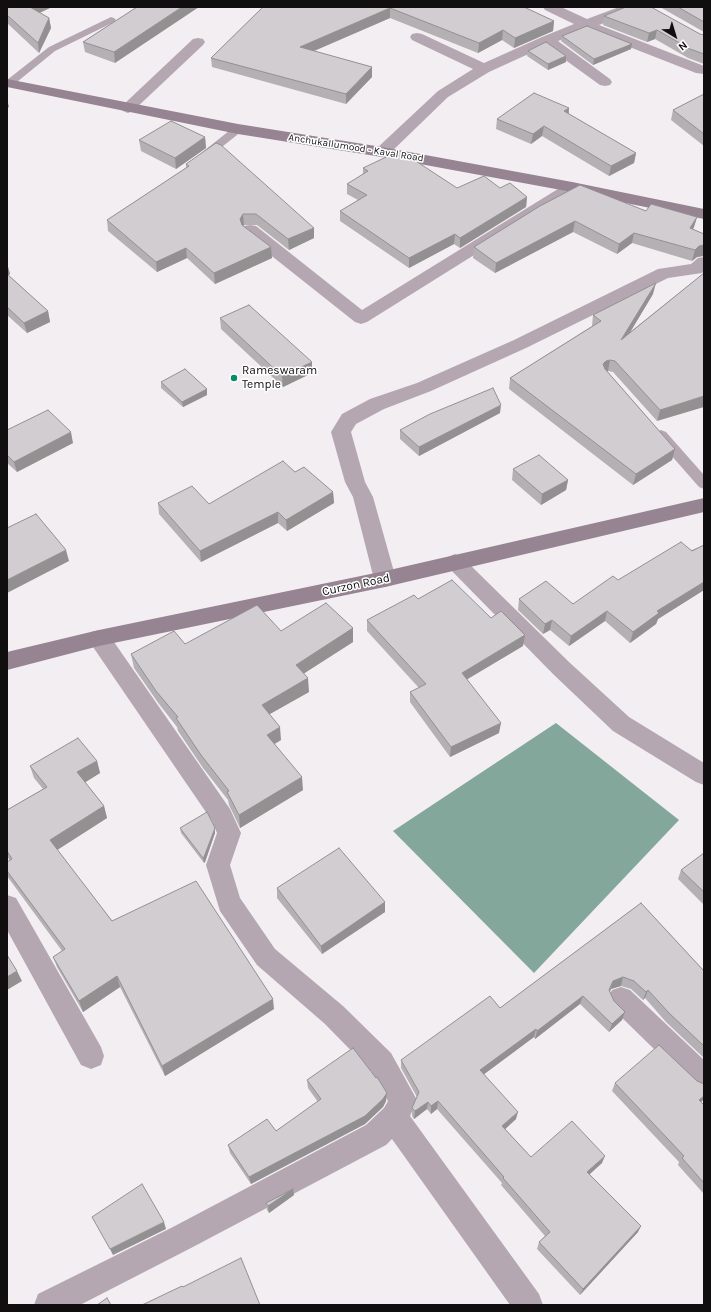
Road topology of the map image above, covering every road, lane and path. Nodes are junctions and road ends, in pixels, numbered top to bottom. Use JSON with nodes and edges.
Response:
{"nodes":[{"id":1,"x":550,"y":7,"type":"edge"},
{"id":2,"x":632,"y":7,"type":"edge"},
{"id":3,"x":111,"y":20,"type":"dead end"},
{"id":4,"x":585,"y":24,"type":"junction"},
{"id":5,"x":417,"y":37,"type":"dead end"},
{"id":6,"x":547,"y":40,"type":"junction"},
{"id":7,"x":198,"y":42,"type":"dead end"},
{"id":8,"x":484,"y":69,"type":"junction"},
{"id":9,"x":701,"y":70,"type":"dead end"},
{"id":10,"x":605,"y":82,"type":"dead end"},
{"id":11,"x":8,"y":83,"type":"edge"},
{"id":12,"x":128,"y":108,"type":"junction"},
{"id":13,"x":238,"y":129,"type":"junction"},
{"id":14,"x":382,"y":152,"type":"junction"},
{"id":15,"x":197,"y":161,"type":"edge"},
{"id":16,"x":572,"y":187,"type":"junction"},
{"id":17,"x":704,"y":214,"type":"edge"},
{"id":18,"x":250,"y":230,"type":"edge"},
{"id":19,"x":704,"y":262,"type":"edge"},
{"id":20,"x":654,"y":427,"type":"edge"},
{"id":21,"x":704,"y":484,"type":"edge"},
{"id":22,"x":704,"y":505,"type":"edge"},
{"id":23,"x":455,"y":562,"type":"junction"},
{"id":24,"x":386,"y":579,"type":"junction"},
{"id":25,"x":99,"y":638,"type":"junction"},
{"id":26,"x":7,"y":661,"type":"edge"},
{"id":27,"x":704,"y":775,"type":"edge"},
{"id":28,"x":7,"y":906,"type":"edge"},
{"id":29,"x":621,"y":999,"type":"dead end"},
{"id":30,"x":91,"y":1056,"type":"dead end"},
{"id":31,"x":704,"y":1079,"type":"edge"},
{"id":32,"x":394,"y":1118,"type":"junction"},
{"id":33,"x":49,"y":1305,"type":"edge"},
{"id":34,"x":528,"y":1305,"type":"edge"}],
"edges":[{"from":1,"to":4,"type":"street"},
{"from":2,"to":4,"type":"street"},
{"from":3,"to":11,"type":"lane"},
{"from":4,"to":6,"type":"street"},
{"from":4,"to":9,"type":"street"},
{"from":5,"to":8,"type":"street"},
{"from":6,"to":8,"type":"street"},
{"from":6,"to":10,"type":"street"},
{"from":7,"to":12,"type":"street"},
{"from":8,"to":14,"type":"street"},
{"from":11,"to":12,"type":"street","name":"Anchukallumood - Kaval Road"},
{"from":12,"to":13,"type":"street","name":"Anchukallumood - Kaval Road"},
{"from":13,"to":14,"type":"street","name":"Anchukallumood - Kaval Road"},
{"from":13,"to":15,"type":"lane"},
{"from":14,"to":16,"type":"street","name":"Anchukallumood - Kaval Road"},
{"from":16,"to":17,"type":"street","name":"Anchukallumood - Kaval Road"},
{"from":16,"to":18,"type":"street"},
{"from":19,"to":24,"type":"street"},
{"from":20,"to":21,"type":"lane"},
{"from":22,"to":23,"type":"street","name":"Curzon Road"},
{"from":23,"to":24,"type":"street","name":"Curzon Road"},
{"from":23,"to":27,"type":"street"},
{"from":24,"to":25,"type":"street","name":"Curzon Road"},
{"from":25,"to":26,"type":"street","name":"Curzon Road"},
{"from":25,"to":32,"type":"street"},
{"from":28,"to":30,"type":"street"},
{"from":29,"to":31,"type":"street"},
{"from":32,"to":33,"type":"street"},
{"from":32,"to":34,"type":"street"}]}
